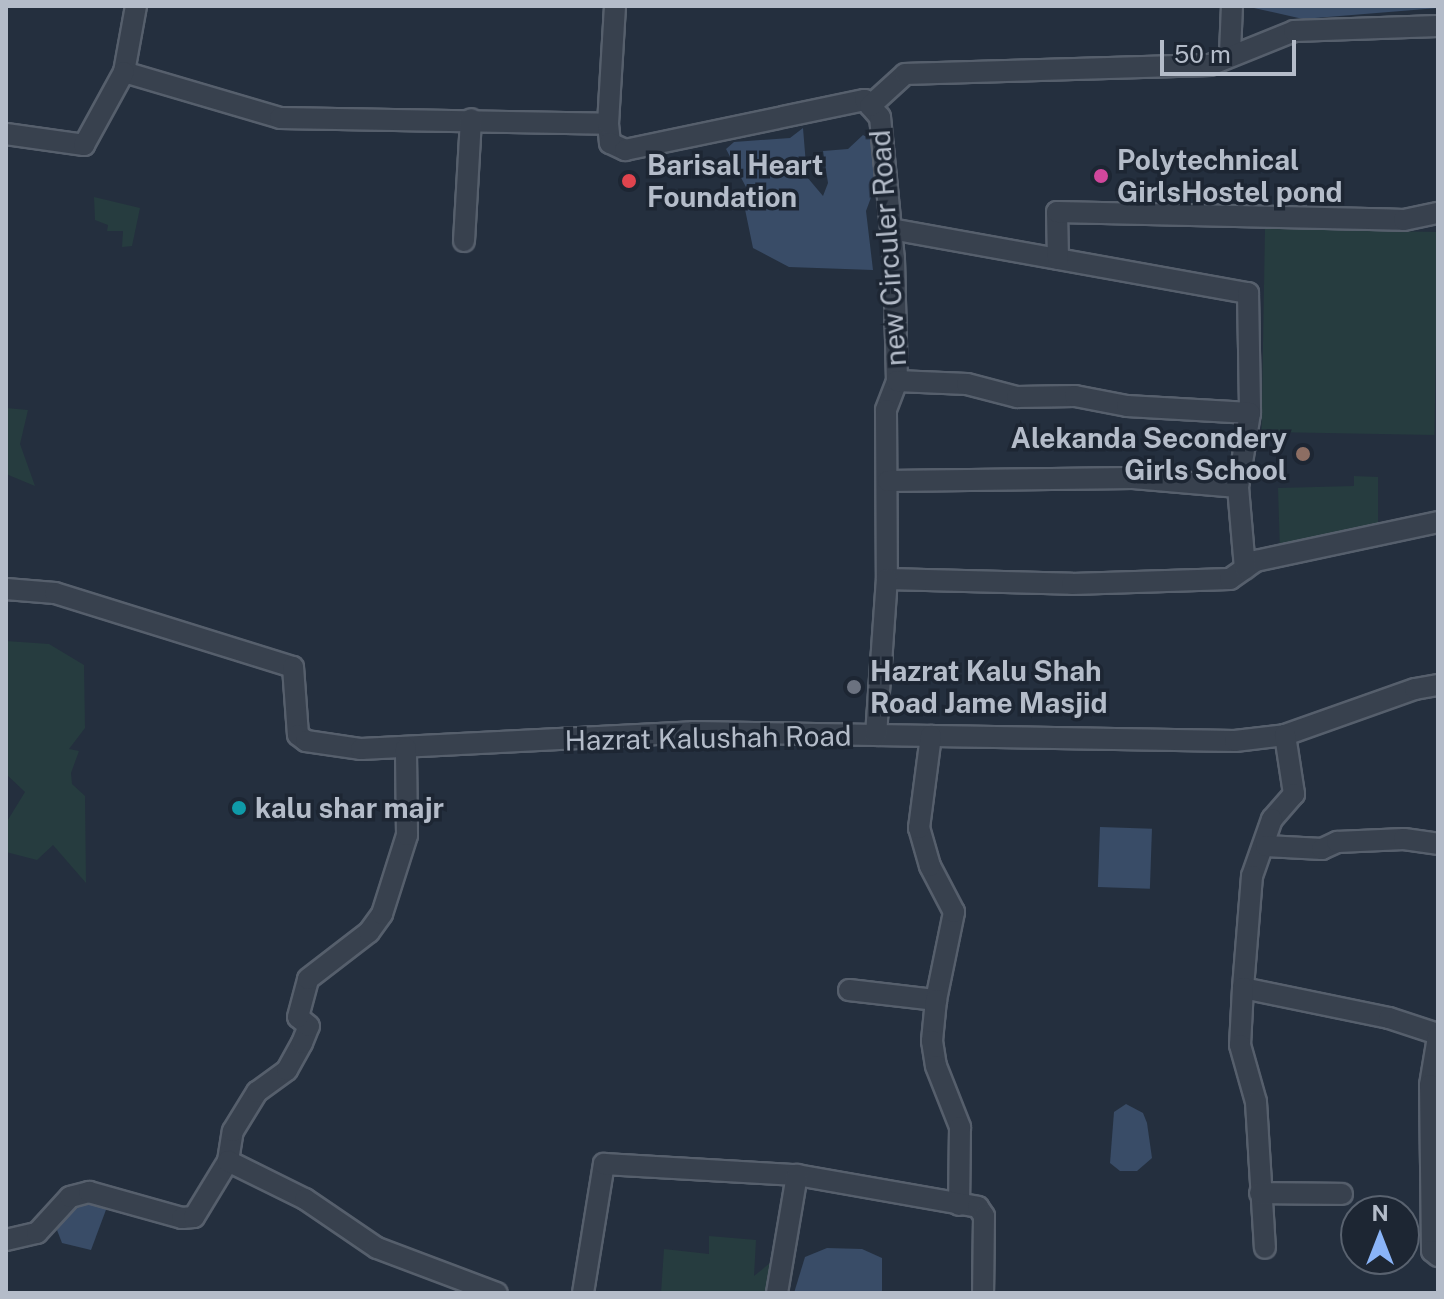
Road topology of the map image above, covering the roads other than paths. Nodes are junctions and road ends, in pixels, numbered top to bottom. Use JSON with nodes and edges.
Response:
{"nodes":[{"id":1,"x":136,"y":6,"type":"edge"},
{"id":2,"x":615,"y":6,"type":"edge"},
{"id":3,"x":1232,"y":6,"type":"edge"},
{"id":4,"x":1438,"y":26,"type":"edge"},
{"id":5,"x":1230,"y":53,"type":"junction"},
{"id":6,"x":124,"y":72,"type":"junction"},
{"id":7,"x":870,"y":106,"type":"junction"},
{"id":8,"x":471,"y":119,"type":"junction"},
{"id":9,"x":608,"y":124,"type":"junction"},
{"id":10,"x":6,"y":134,"type":"edge"},
{"id":11,"x":1438,"y":213,"type":"edge"},
{"id":12,"x":891,"y":229,"type":"junction"},
{"id":13,"x":464,"y":241,"type":"dead end"},
{"id":14,"x":1058,"y":259,"type":"junction"},
{"id":15,"x":897,"y":381,"type":"junction"},
{"id":16,"x":1250,"y":413,"type":"junction"},
{"id":17,"x":888,"y":481,"type":"junction"},
{"id":18,"x":1238,"y":487,"type":"junction"},
{"id":19,"x":1438,"y":522,"type":"edge"},
{"id":20,"x":1245,"y":569,"type":"junction"},
{"id":21,"x":887,"y":579,"type":"junction"},
{"id":22,"x":6,"y":589,"type":"edge"},
{"id":23,"x":1438,"y":685,"type":"edge"},
{"id":24,"x":876,"y":735,"type":"junction"},
{"id":25,"x":1285,"y":735,"type":"junction"},
{"id":26,"x":931,"y":736,"type":"junction"},
{"id":27,"x":406,"y":748,"type":"junction"},
{"id":28,"x":1438,"y":844,"type":"edge"},
{"id":29,"x":1266,"y":846,"type":"junction"},
{"id":30,"x":1243,"y":988,"type":"junction"},
{"id":31,"x":849,"y":990,"type":"dead end"},
{"id":32,"x":936,"y":1000,"type":"junction"},
{"id":33,"x":1437,"y":1034,"type":"edge"},
{"id":34,"x":228,"y":1161,"type":"junction"},
{"id":35,"x":797,"y":1175,"type":"junction"},
{"id":36,"x":1260,"y":1193,"type":"junction"},
{"id":37,"x":1342,"y":1194,"type":"dead end"},
{"id":38,"x":959,"y":1205,"type":"junction"},
{"id":39,"x":1435,"y":1231,"type":"edge"},
{"id":40,"x":6,"y":1240,"type":"edge"},
{"id":41,"x":1265,"y":1248,"type":"dead end"},
{"id":42,"x":1438,"y":1256,"type":"edge"},
{"id":43,"x":497,"y":1293,"type":"edge"},
{"id":44,"x":583,"y":1293,"type":"edge"},
{"id":45,"x":777,"y":1293,"type":"edge"},
{"id":46,"x":983,"y":1293,"type":"edge"}],
"edges":[{"from":1,"to":6,"type":"street"},
{"from":2,"to":9,"type":"street"},
{"from":3,"to":5,"type":"street"},
{"from":4,"to":5,"type":"street"},
{"from":5,"to":7,"type":"street"},
{"from":6,"to":8,"type":"street"},
{"from":6,"to":10,"type":"street"},
{"from":7,"to":9,"type":"street","name":"new Circuler Road"},
{"from":7,"to":12,"type":"street","name":"new Circuler Road"},
{"from":8,"to":9,"type":"street"},
{"from":8,"to":13,"type":"street"},
{"from":11,"to":14,"type":"street"},
{"from":12,"to":14,"type":"street"},
{"from":12,"to":15,"type":"street","name":"new Circuler Road"},
{"from":14,"to":16,"type":"street"},
{"from":15,"to":16,"type":"street"},
{"from":15,"to":17,"type":"street","name":"new Circuler Road"},
{"from":16,"to":18,"type":"street"},
{"from":17,"to":18,"type":"street"},
{"from":17,"to":21,"type":"street","name":"new Circuler Road"},
{"from":18,"to":20,"type":"street"},
{"from":19,"to":20,"type":"street"},
{"from":20,"to":21,"type":"street"},
{"from":21,"to":24,"type":"street","name":"new Circuler Road"},
{"from":22,"to":27,"type":"street","name":"Hazrat Kalushah Road"},
{"from":23,"to":25,"type":"street","name":"Hazrat Kalushah Road"},
{"from":24,"to":26,"type":"street","name":"Hazrat Kalushah Road"},
{"from":24,"to":27,"type":"street","name":"Hazrat Kalushah Road"},
{"from":25,"to":26,"type":"street","name":"Hazrat Kalushah Road"},
{"from":25,"to":29,"type":"street"},
{"from":26,"to":32,"type":"street"},
{"from":27,"to":34,"type":"street"},
{"from":28,"to":29,"type":"street"},
{"from":29,"to":30,"type":"street"},
{"from":30,"to":33,"type":"street"},
{"from":30,"to":36,"type":"street"},
{"from":31,"to":32,"type":"street"},
{"from":32,"to":38,"type":"street"},
{"from":33,"to":39,"type":"street"},
{"from":34,"to":40,"type":"street"},
{"from":34,"to":43,"type":"street"},
{"from":35,"to":38,"type":"street"},
{"from":35,"to":44,"type":"street"},
{"from":35,"to":45,"type":"street"},
{"from":36,"to":37,"type":"street"},
{"from":36,"to":41,"type":"street"},
{"from":38,"to":46,"type":"street"},
{"from":39,"to":42,"type":"street"}]}
